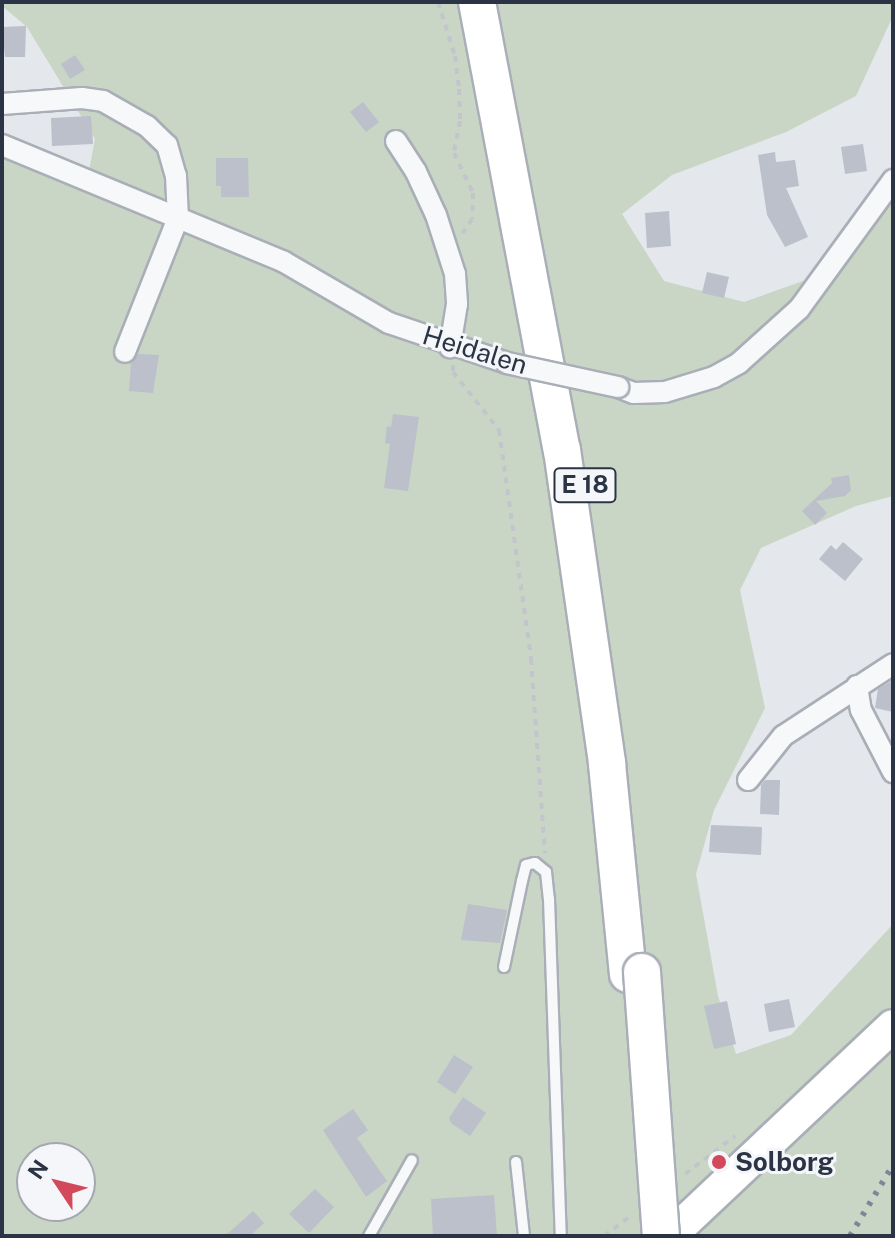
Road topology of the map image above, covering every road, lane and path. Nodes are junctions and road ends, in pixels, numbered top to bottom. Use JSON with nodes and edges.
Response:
{"nodes":[{"id":1,"x":438,"y":2,"type":"edge"},
{"id":2,"x":477,"y":2,"type":"edge"},
{"id":3,"x":497,"y":2,"type":"edge"},
{"id":4,"x":2,"y":104,"type":"edge"},
{"id":5,"x":396,"y":141,"type":"dead end"},
{"id":6,"x":2,"y":145,"type":"edge"},
{"id":7,"x":893,"y":180,"type":"edge"},
{"id":8,"x":178,"y":218,"type":"junction"},
{"id":9,"x":446,"y":246,"type":"junction"},
{"id":10,"x":450,"y":347,"type":"junction"},
{"id":11,"x":125,"y":352,"type":"dead end"},
{"id":12,"x":893,"y":664,"type":"edge"},
{"id":13,"x":857,"y":686,"type":"junction"},
{"id":14,"x":893,"y":772,"type":"edge"},
{"id":15,"x":748,"y":780,"type":"dead end"},
{"id":16,"x":546,"y":872,"type":"junction"},
{"id":17,"x":504,"y":967,"type":"dead end"},
{"id":18,"x":635,"y":973,"type":"junction"},
{"id":19,"x":893,"y":1026,"type":"edge"},
{"id":20,"x":412,"y":1160,"type":"dead end"},
{"id":21,"x":516,"y":1162,"type":"dead end"},
{"id":22,"x":369,"y":1236,"type":"edge"},
{"id":23,"x":524,"y":1236,"type":"edge"},
{"id":24,"x":561,"y":1236,"type":"edge"},
{"id":25,"x":646,"y":1236,"type":"edge"},
{"id":26,"x":661,"y":1236,"type":"edge"},
{"id":27,"x":670,"y":1236,"type":"edge"}],
"edges":[{"from":1,"to":9,"type":"path"},
{"from":2,"to":18,"type":"highway","number":"E 18"},
{"from":3,"to":18,"type":"highway","number":"E 18"},
{"from":4,"to":8,"type":"street"},
{"from":5,"to":9,"type":"street"},
{"from":6,"to":8,"type":"street","name":"Heidalen"},
{"from":7,"to":10,"type":"street","name":"Heidalen","bridge":true},
{"from":8,"to":10,"type":"street","name":"Heidalen"},
{"from":8,"to":11,"type":"street"},
{"from":9,"to":10,"type":"street"},
{"from":10,"to":16,"type":"path"},
{"from":12,"to":13,"type":"street"},
{"from":13,"to":14,"type":"street"},
{"from":13,"to":15,"type":"street"},
{"from":16,"to":17,"type":"lane"},
{"from":16,"to":24,"type":"lane"},
{"from":18,"to":25,"type":"highway","number":"E 18"},
{"from":18,"to":26,"type":"highway","number":"E 18","bridge":true},
{"from":19,"to":27,"type":"main road"},
{"from":20,"to":22,"type":"lane"},
{"from":21,"to":23,"type":"lane"}]}
